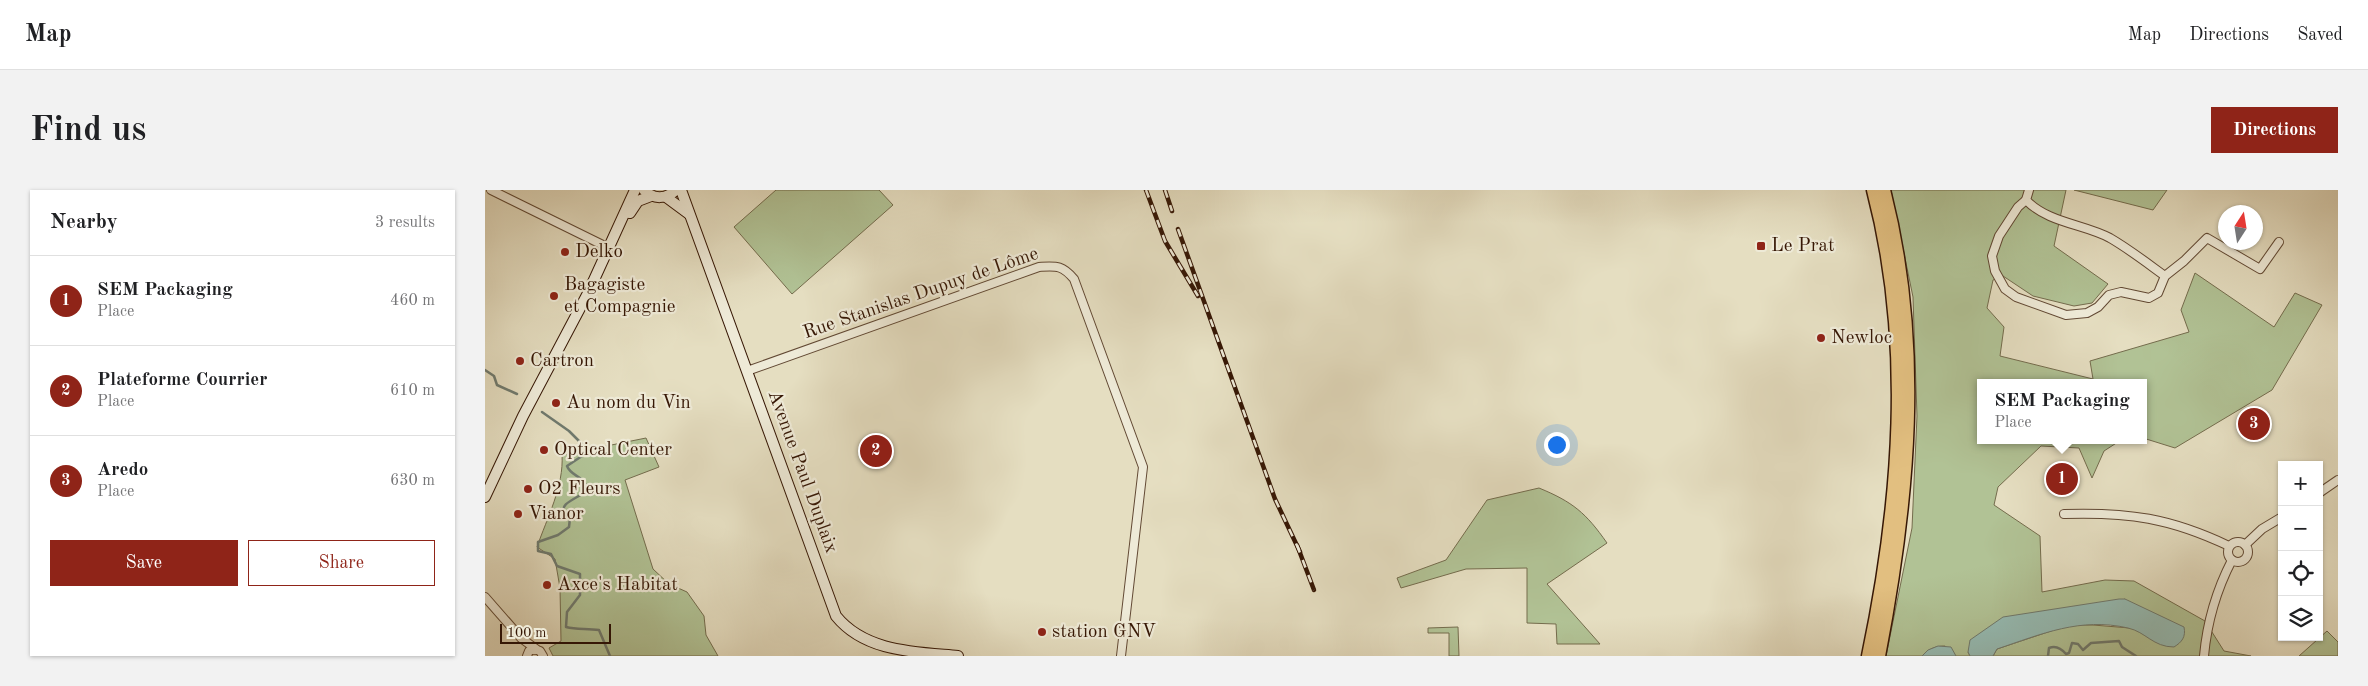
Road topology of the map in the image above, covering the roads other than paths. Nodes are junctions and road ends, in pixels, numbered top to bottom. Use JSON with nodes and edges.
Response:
{"nodes":[{"id":1,"x":491,"y":190,"type":"edge"},
{"id":2,"x":635,"y":190,"type":"edge"},
{"id":3,"x":676,"y":190,"type":"edge"},
{"id":4,"x":681,"y":190,"type":"edge"},
{"id":5,"x":1873,"y":190,"type":"edge"},
{"id":6,"x":1884,"y":190,"type":"edge"},
{"id":7,"x":2029,"y":190,"type":"edge"},
{"id":8,"x":648,"y":193,"type":"edge"},
{"id":9,"x":666,"y":197,"type":"junction"},
{"id":10,"x":2026,"y":200,"type":"junction"},
{"id":11,"x":690,"y":215,"type":"junction"},
{"id":12,"x":621,"y":223,"type":"junction"},
{"id":13,"x":2279,"y":242,"type":"dead end"},
{"id":14,"x":609,"y":248,"type":"junction"},
{"id":15,"x":2165,"y":276,"type":"junction"},
{"id":16,"x":747,"y":371,"type":"junction"},
{"id":17,"x":2338,"y":480,"type":"edge"},
{"id":18,"x":493,"y":482,"type":"junction"},
{"id":19,"x":2323,"y":490,"type":"edge"},
{"id":20,"x":485,"y":497,"type":"edge"},
{"id":21,"x":485,"y":502,"type":"edge"},
{"id":22,"x":2064,"y":514,"type":"dead end"},
{"id":23,"x":2278,"y":519,"type":"edge"},
{"id":24,"x":2245,"y":545,"type":"junction"},
{"id":25,"x":2229,"y":546,"type":"junction"},
{"id":26,"x":2233,"y":560,"type":"junction"},
{"id":27,"x":485,"y":597,"type":"edge"},
{"id":28,"x":521,"y":638,"type":"junction"},
{"id":29,"x":536,"y":649,"type":"junction"},
{"id":30,"x":527,"y":655,"type":"edge"},
{"id":31,"x":543,"y":656,"type":"edge"},
{"id":32,"x":958,"y":656,"type":"edge"},
{"id":33,"x":1121,"y":656,"type":"edge"},
{"id":34,"x":1868,"y":656,"type":"edge"},
{"id":35,"x":1879,"y":656,"type":"edge"},
{"id":36,"x":2204,"y":656,"type":"edge"}],
"edges":[{"from":1,"to":14,"type":"street"},
{"from":2,"to":12,"type":"main road"},
{"from":3,"to":9,"type":"main road"},
{"from":4,"to":11,"type":"main road","name":"Avenue Paul Duplaix"},
{"from":5,"to":34,"type":"highway"},
{"from":6,"to":35,"type":"highway"},
{"from":7,"to":10,"type":"street"},
{"from":8,"to":9,"type":"main road"},
{"from":8,"to":12,"type":"main road"},
{"from":9,"to":11,"type":"main road"},
{"from":10,"to":15,"type":"street"},
{"from":10,"to":15,"type":"street"},
{"from":11,"to":16,"type":"main road","name":"Avenue Paul Duplaix"},
{"from":12,"to":14,"type":"main road"},
{"from":13,"to":15,"type":"street"},
{"from":14,"to":18,"type":"main road"},
{"from":16,"to":32,"type":"main road","name":"Avenue Paul Duplaix"},
{"from":16,"to":33,"type":"street","name":"Rue Stanislas Dupuy de Lôme"},
{"from":17,"to":19,"type":"street"},
{"from":18,"to":20,"type":"main road"},
{"from":18,"to":21,"type":"main road"},
{"from":22,"to":25,"type":"street"},
{"from":23,"to":24,"type":"street"},
{"from":24,"to":25,"type":"street"},
{"from":24,"to":26,"type":"street"},
{"from":25,"to":26,"type":"street"},
{"from":26,"to":36,"type":"street"},
{"from":27,"to":28,"type":"street"},
{"from":28,"to":29,"type":"street"},
{"from":28,"to":30,"type":"street"},
{"from":29,"to":30,"type":"street"},
{"from":29,"to":31,"type":"street"}]}
